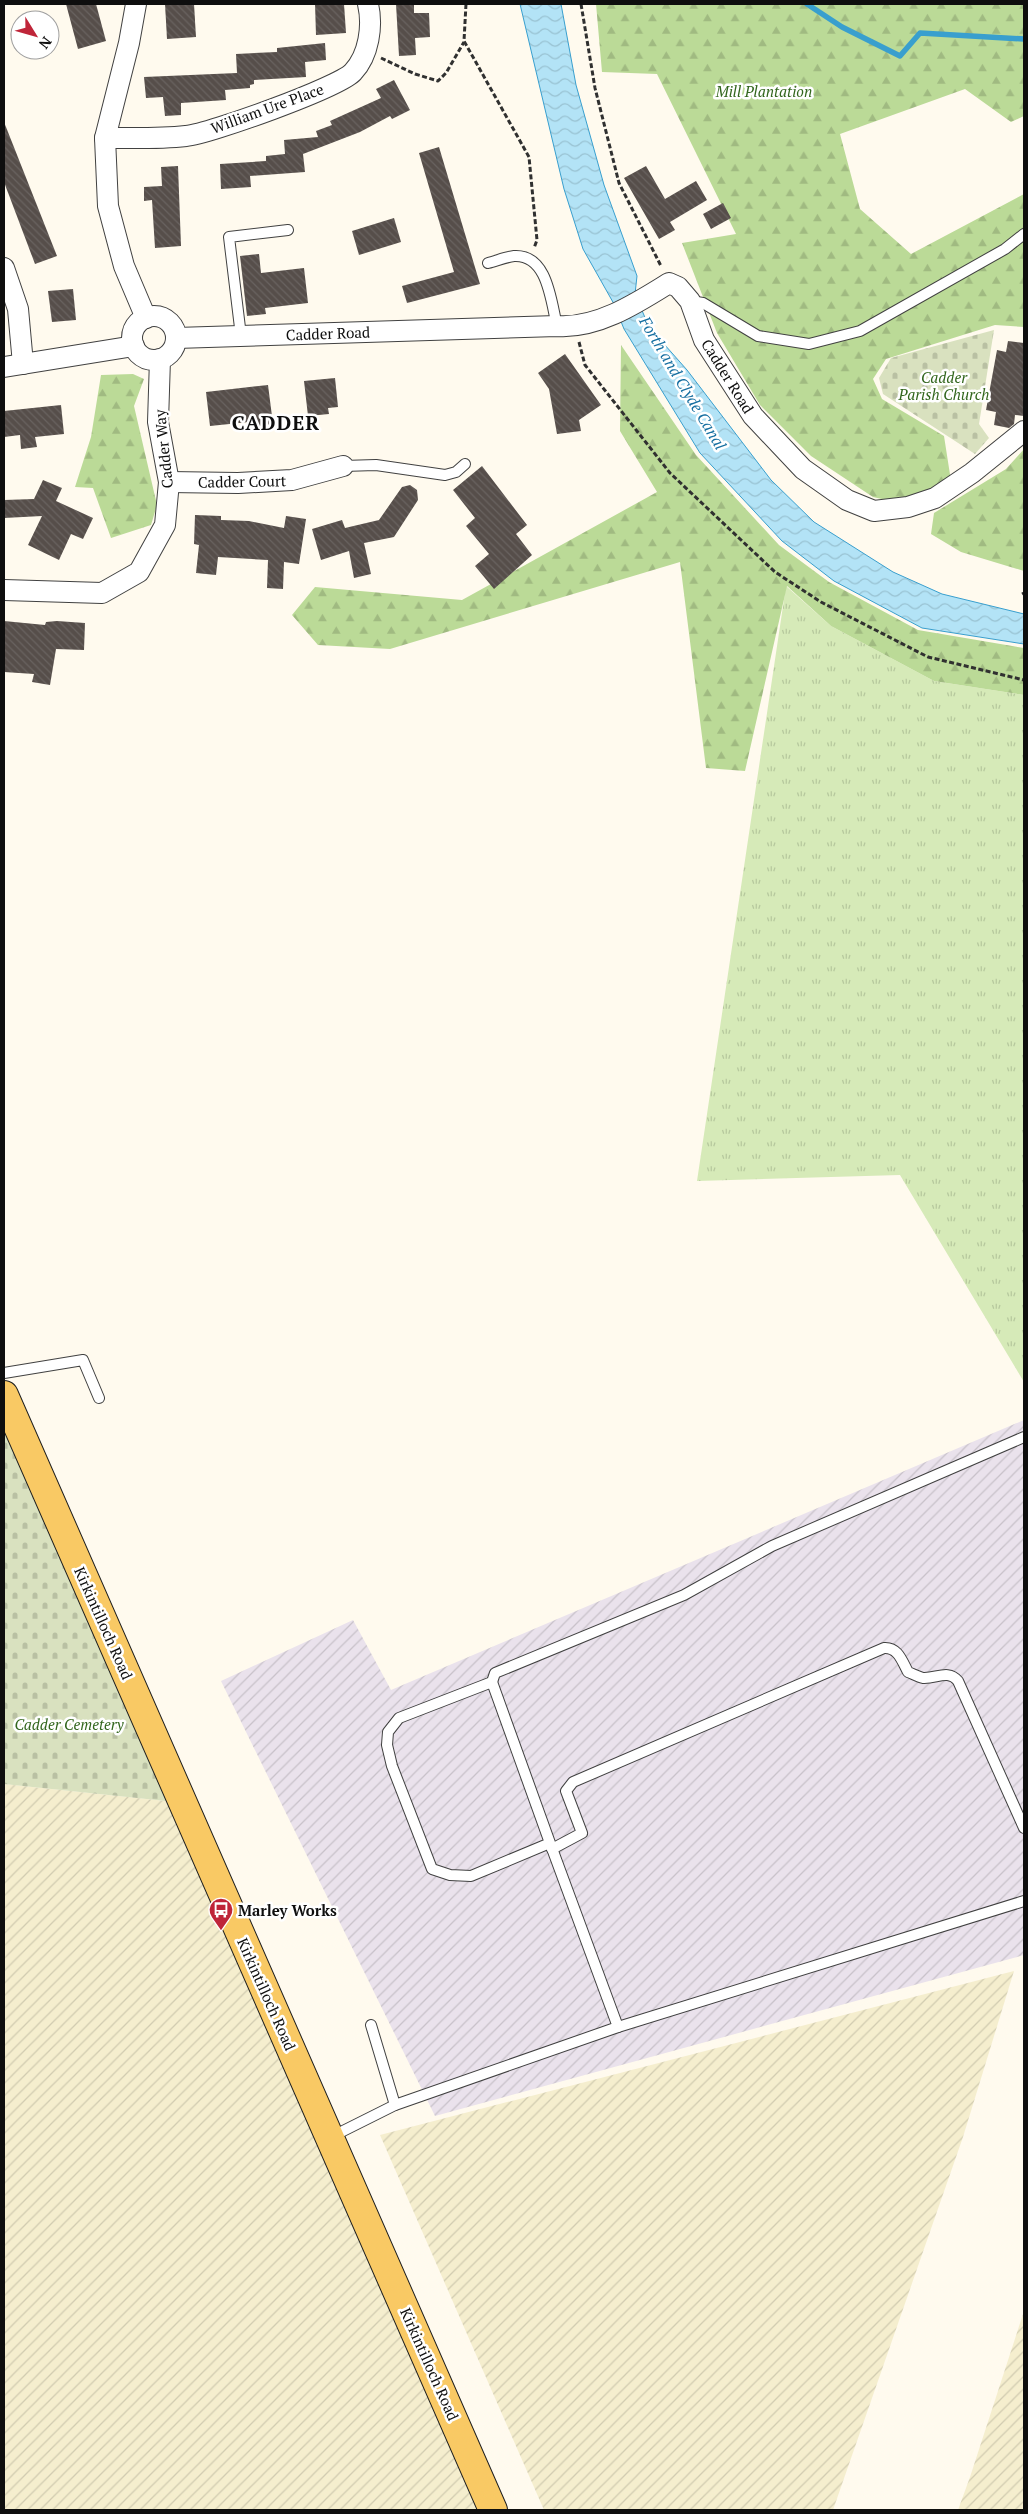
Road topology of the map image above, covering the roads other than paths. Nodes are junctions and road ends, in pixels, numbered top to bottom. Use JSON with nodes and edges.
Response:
{"nodes":[{"id":1,"x":136,"y":4,"type":"edge"},
{"id":2,"x":368,"y":4,"type":"edge"},
{"id":3,"x":106,"y":138,"type":"junction"},
{"id":4,"x":288,"y":230,"type":"dead end"},
{"id":5,"x":1024,"y":234,"type":"edge"},
{"id":6,"x":488,"y":263,"type":"dead end"},
{"id":7,"x":4,"y":268,"type":"edge"},
{"id":8,"x":690,"y":302,"type":"junction"},
{"id":9,"x":146,"y":318,"type":"junction"},
{"id":10,"x":566,"y":326,"type":"junction"},
{"id":11,"x":241,"y":336,"type":"junction"},
{"id":12,"x":176,"y":338,"type":"junction"},
{"id":13,"x":134,"y":346,"type":"junction"},
{"id":14,"x":160,"y":359,"type":"junction"},
{"id":15,"x":14,"y":365,"type":"edge"},
{"id":16,"x":1024,"y":432,"type":"edge"},
{"id":17,"x":464,"y":464,"type":"dead end"},
{"id":18,"x":343,"y":466,"type":"joint"},
{"id":19,"x":169,"y":482,"type":"junction"},
{"id":20,"x":4,"y":590,"type":"edge"},
{"id":21,"x":4,"y":1373,"type":"edge"},
{"id":22,"x":4,"y":1395,"type":"edge"},
{"id":23,"x":100,"y":1398,"type":"dead end"},
{"id":24,"x":1024,"y":1437,"type":"edge"},
{"id":25,"x":492,"y":1682,"type":"junction"},
{"id":26,"x":1024,"y":1828,"type":"edge"},
{"id":27,"x":551,"y":1846,"type":"junction"},
{"id":28,"x":1024,"y":1901,"type":"edge"},
{"id":29,"x":371,"y":2025,"type":"dead end"},
{"id":30,"x":618,"y":2027,"type":"junction"},
{"id":31,"x":395,"y":2105,"type":"junction"},
{"id":32,"x":330,"y":2138,"type":"junction"},
{"id":33,"x":493,"y":2510,"type":"edge"}],
"edges":[{"from":1,"to":3,"type":"street"},
{"from":2,"to":3,"type":"street","name":"William Ure Place"},
{"from":3,"to":9,"type":"street"},
{"from":4,"to":11,"type":"lane"},
{"from":5,"to":8,"type":"lane"},
{"from":6,"to":10,"type":"lane"},
{"from":7,"to":15,"type":"street"},
{"from":8,"to":10,"type":"street","name":"Cadder Road"},
{"from":8,"to":16,"type":"street","name":"Cadder Road"},
{"from":9,"to":12,"type":"street"},
{"from":9,"to":13,"type":"street"},
{"from":10,"to":11,"type":"street","name":"Cadder Road"},
{"from":11,"to":12,"type":"street","name":"Cadder Road"},
{"from":12,"to":14,"type":"street"},
{"from":13,"to":14,"type":"street"},
{"from":13,"to":15,"type":"street"},
{"from":14,"to":19,"type":"street","name":"Cadder Way"},
{"from":17,"to":18,"type":"lane"},
{"from":18,"to":19,"type":"street","name":"Cadder Court"},
{"from":19,"to":20,"type":"street","name":"Cadder Way"},
{"from":21,"to":23,"type":"lane"},
{"from":22,"to":32,"type":"main road","name":"Kirkintilloch Road"},
{"from":24,"to":25,"type":"lane"},
{"from":25,"to":27,"type":"lane"},
{"from":25,"to":27,"type":"lane"},
{"from":26,"to":27,"type":"lane"},
{"from":27,"to":30,"type":"lane"},
{"from":28,"to":30,"type":"lane"},
{"from":29,"to":31,"type":"lane"},
{"from":30,"to":31,"type":"lane"},
{"from":31,"to":32,"type":"lane"},
{"from":32,"to":33,"type":"main road","name":"Kirkintilloch Road"}]}
